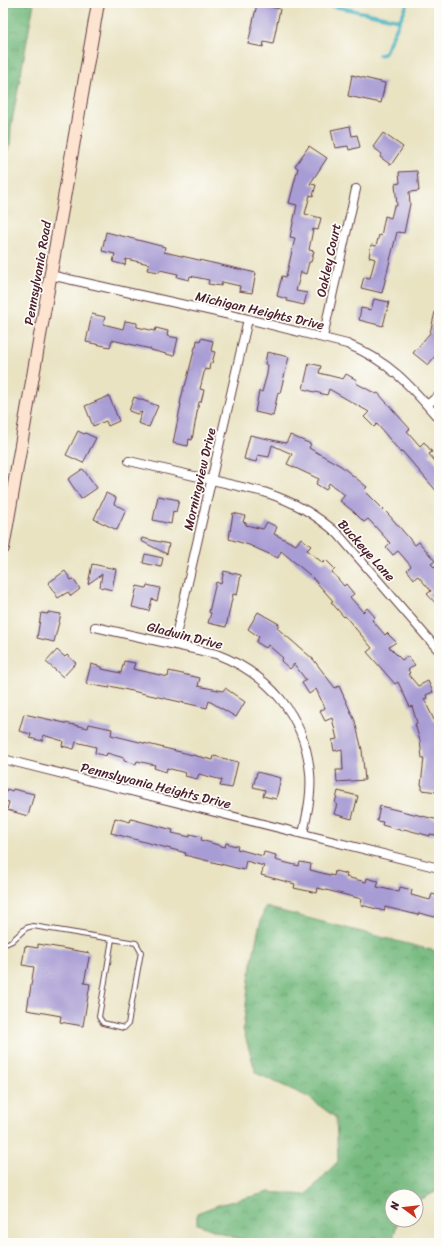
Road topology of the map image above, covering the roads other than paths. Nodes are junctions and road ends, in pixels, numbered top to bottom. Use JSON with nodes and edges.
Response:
{"nodes":[{"id":1,"x":98,"y":3,"type":"edge"},
{"id":2,"x":356,"y":189,"type":"dead end"},
{"id":3,"x":50,"y":275,"type":"junction"},
{"id":4,"x":248,"y":319,"type":"junction"},
{"id":5,"x":323,"y":337,"type":"junction"},
{"id":6,"x":439,"y":395,"type":"edge"},
{"id":7,"x":427,"y":405,"type":"junction"},
{"id":8,"x":439,"y":419,"type":"edge"},
{"id":9,"x":129,"y":461,"type":"dead end"},
{"id":10,"x":212,"y":480,"type":"junction"},
{"id":11,"x":3,"y":548,"type":"edge"},
{"id":12,"x":95,"y":627,"type":"dead end"},
{"id":13,"x":174,"y":644,"type":"junction"},
{"id":14,"x":439,"y":651,"type":"edge"},
{"id":15,"x":3,"y":759,"type":"edge"},
{"id":16,"x":303,"y":834,"type":"junction"},
{"id":17,"x":439,"y":868,"type":"edge"},
{"id":18,"x":112,"y":939,"type":"junction"},
{"id":19,"x":3,"y":945,"type":"edge"}],
"edges":[{"from":1,"to":3,"type":"street","name":"Pennsylvania Road"},
{"from":2,"to":5,"type":"street","name":"Oakley Court"},
{"from":3,"to":4,"type":"street","name":"Michigan Heights Drive"},
{"from":3,"to":11,"type":"street","name":"Pennsylvania Road"},
{"from":4,"to":5,"type":"street","name":"Michigan Heights Drive"},
{"from":4,"to":10,"type":"street","name":"Morningview Drive"},
{"from":5,"to":7,"type":"street","name":"Michigan Heights Drive"},
{"from":6,"to":7,"type":"street"},
{"from":7,"to":8,"type":"street","name":"Michigan Heights Drive"},
{"from":9,"to":10,"type":"street","name":"Buckeye Lane"},
{"from":10,"to":13,"type":"street","name":"Morningview Drive"},
{"from":10,"to":14,"type":"street","name":"Buckeye Lane"},
{"from":12,"to":13,"type":"street","name":"Gladwin Drive"},
{"from":13,"to":16,"type":"street","name":"Gladwin Drive"},
{"from":15,"to":16,"type":"street","name":"Pennslyvania Heights Drive"},
{"from":16,"to":17,"type":"street","name":"Pennslyvania Heights Drive"},
{"from":18,"to":18,"type":"lane"},
{"from":18,"to":19,"type":"lane"}]}
